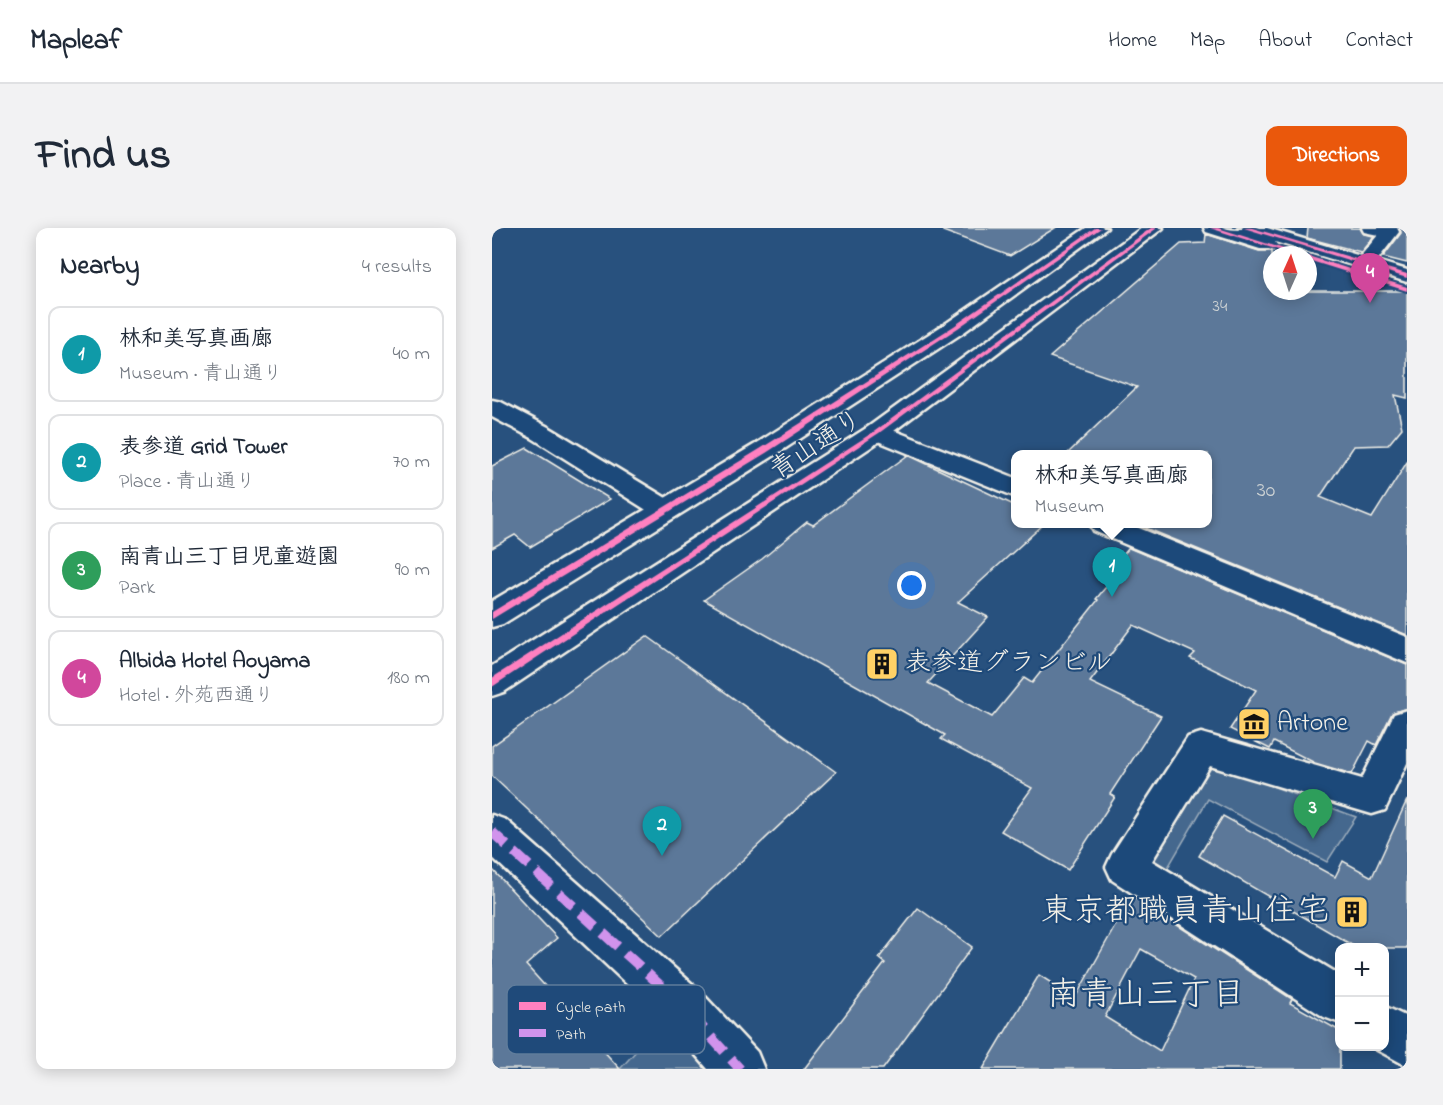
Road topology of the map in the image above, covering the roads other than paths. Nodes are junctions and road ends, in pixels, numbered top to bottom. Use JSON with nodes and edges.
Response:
{"nodes":[{"id":1,"x":1098,"y":228,"type":"edge"},
{"id":2,"x":1154,"y":228,"type":"edge"},
{"id":3,"x":1213,"y":228,"type":"edge"},
{"id":4,"x":1247,"y":228,"type":"edge"},
{"id":5,"x":1371,"y":228,"type":"edge"},
{"id":6,"x":1271,"y":246,"type":"edge"},
{"id":7,"x":1317,"y":261,"type":"edge"},
{"id":8,"x":1365,"y":263,"type":"junction"},
{"id":9,"x":1407,"y":276,"type":"edge"},
{"id":10,"x":1407,"y":289,"type":"edge"},
{"id":11,"x":492,"y":407,"type":"edge"},
{"id":12,"x":877,"y":432,"type":"junction"},
{"id":13,"x":1011,"y":486,"type":"edge"},
{"id":14,"x":666,"y":510,"type":"junction"},
{"id":15,"x":1114,"y":528,"type":"edge"},
{"id":16,"x":492,"y":616,"type":"edge"},
{"id":17,"x":1407,"y":651,"type":"edge"},
{"id":18,"x":499,"y":674,"type":"edge"},
{"id":19,"x":1407,"y":724,"type":"edge"},
{"id":20,"x":492,"y":832,"type":"edge"},
{"id":21,"x":660,"y":985,"type":"edge"},
{"id":22,"x":1335,"y":998,"type":"edge"},
{"id":23,"x":705,"y":1030,"type":"edge"},
{"id":24,"x":1389,"y":1032,"type":"edge"},
{"id":25,"x":1407,"y":1043,"type":"edge"},
{"id":26,"x":740,"y":1069,"type":"edge"}],
"edges":[{"from":1,"to":14,"type":"main road","name":"青山通り"},
{"from":2,"to":12,"type":"main road","name":"青山通り"},
{"from":3,"to":6,"type":"main road"},
{"from":4,"to":8,"type":"main road"},
{"from":5,"to":8,"type":"main road"},
{"from":7,"to":10,"type":"main road"},
{"from":8,"to":9,"type":"main road"},
{"from":11,"to":14,"type":"main road"},
{"from":12,"to":13,"type":"main road"},
{"from":12,"to":18,"type":"main road","name":"青山通り"},
{"from":14,"to":16,"type":"main road","name":"青山通り"},
{"from":15,"to":17,"type":"main road"},
{"from":19,"to":22,"type":"main road"},
{"from":20,"to":21,"type":"main road"},
{"from":23,"to":26,"type":"main road"},
{"from":24,"to":25,"type":"main road"}]}
